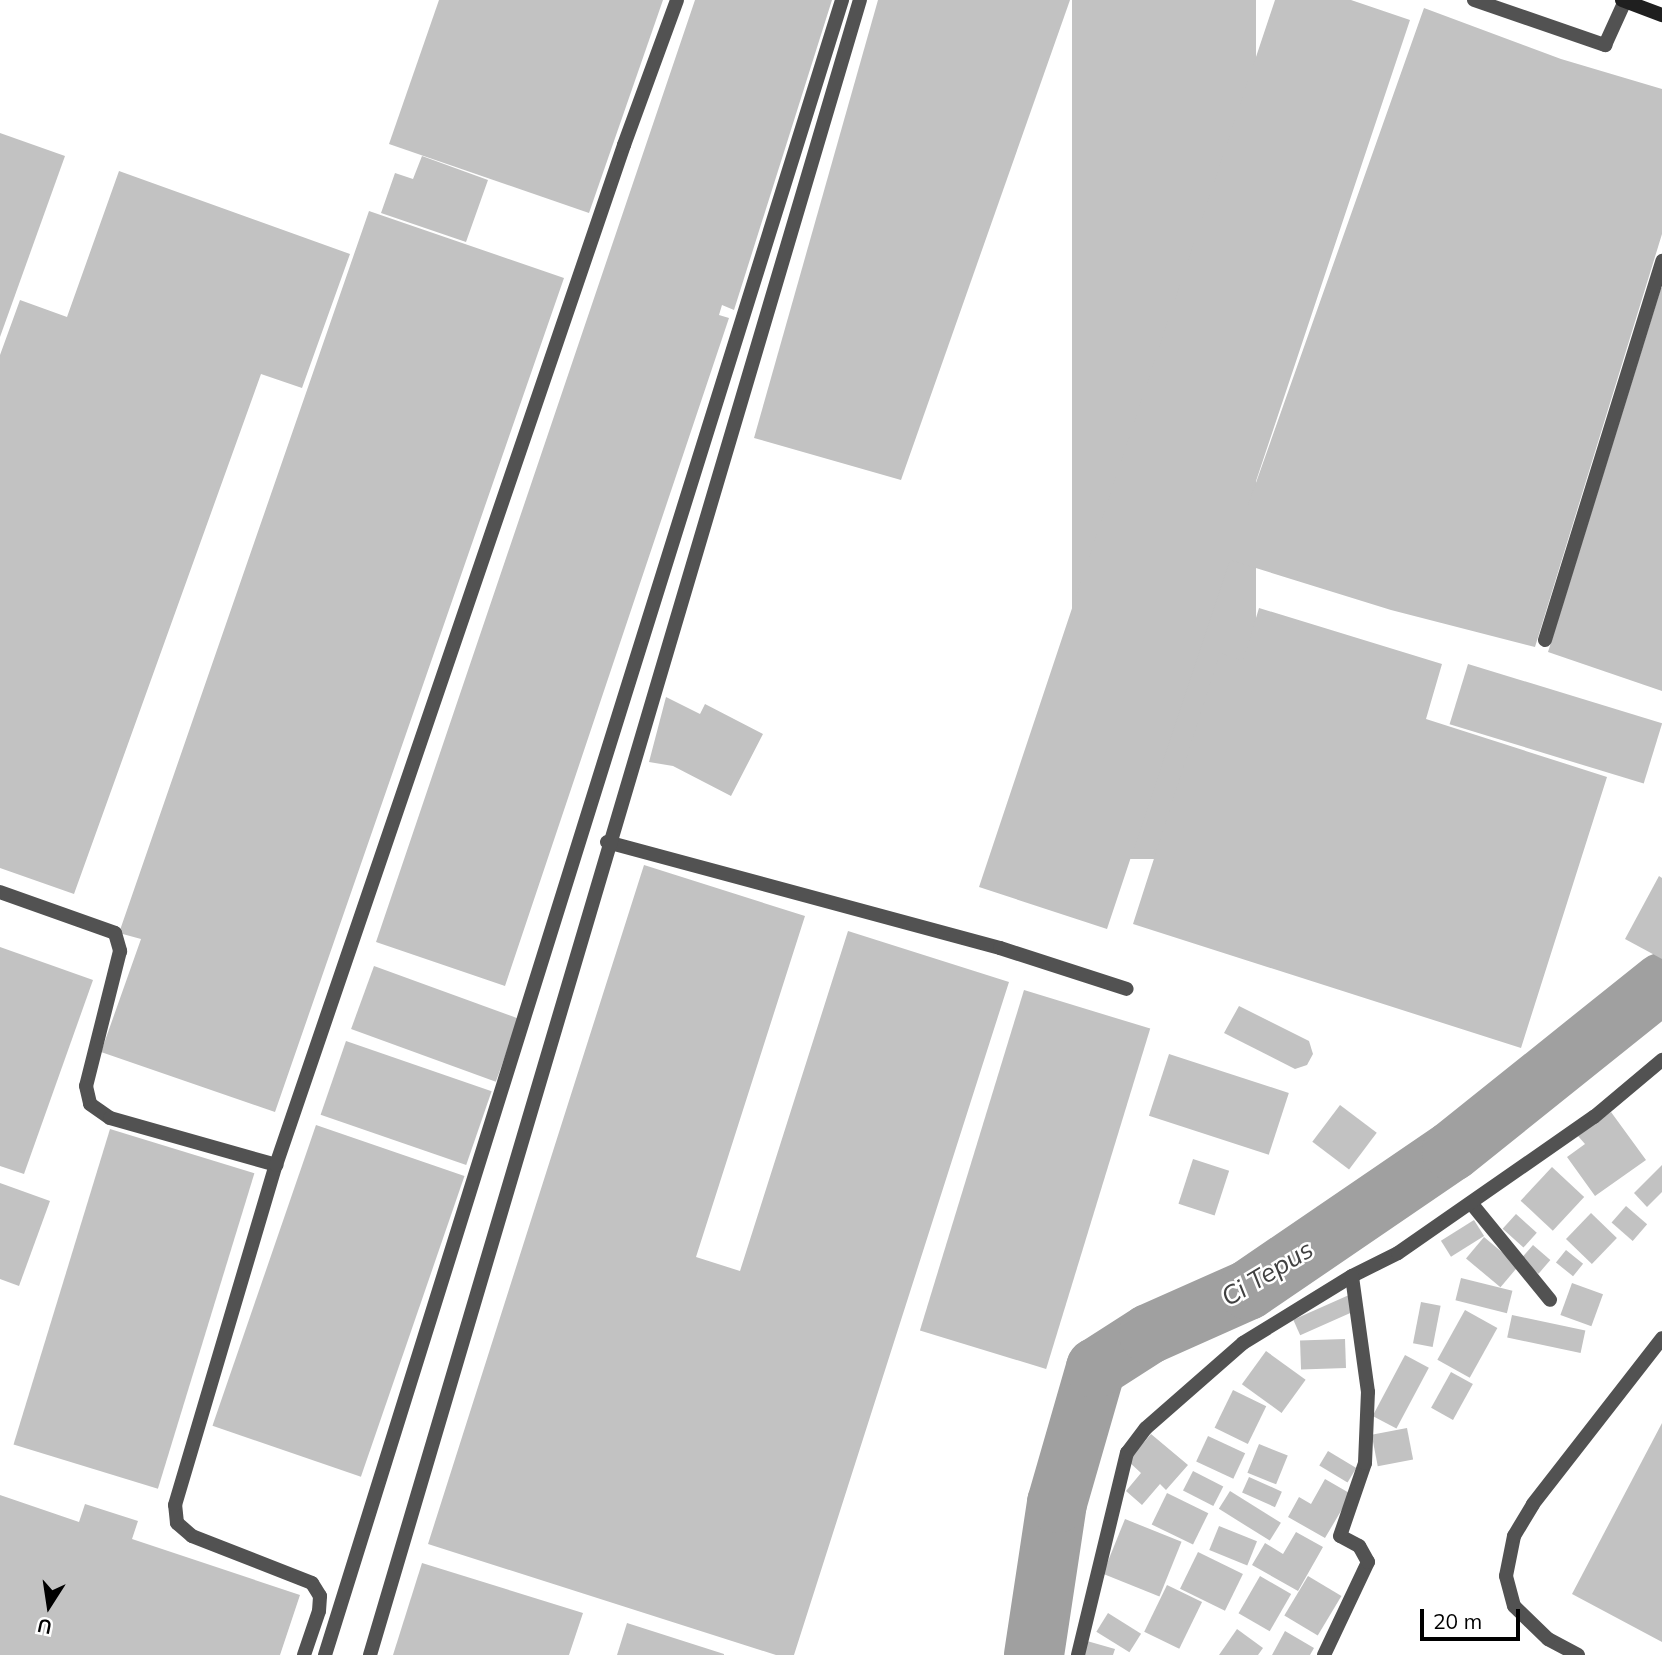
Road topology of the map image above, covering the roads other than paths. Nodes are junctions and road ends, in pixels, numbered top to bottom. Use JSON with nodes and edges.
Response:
{"nodes":[{"id":1,"x":677,"y":0,"type":"edge"},
{"id":2,"x":842,"y":0,"type":"edge"},
{"id":3,"x":860,"y":0,"type":"edge"},
{"id":4,"x":1475,"y":0,"type":"edge"},
{"id":5,"x":1623,"y":1,"type":"edge"},
{"id":6,"x":1662,"y":15,"type":"edge"},
{"id":7,"x":1662,"y":261,"type":"edge"},
{"id":8,"x":1545,"y":640,"type":"dead end"},
{"id":9,"x":607,"y":842,"type":"junction"},
{"id":10,"x":0,"y":892,"type":"edge"},
{"id":11,"x":1128,"y":989,"type":"dead end"},
{"id":12,"x":1662,"y":1060,"type":"edge"},
{"id":13,"x":276,"y":1165,"type":"junction"},
{"id":14,"x":1471,"y":1203,"type":"junction"},
{"id":15,"x":1352,"y":1276,"type":"junction"},
{"id":16,"x":1550,"y":1300,"type":"dead end"},
{"id":17,"x":1662,"y":1338,"type":"edge"},
{"id":18,"x":304,"y":1655,"type":"edge"},
{"id":19,"x":325,"y":1655,"type":"edge"},
{"id":20,"x":370,"y":1655,"type":"edge"},
{"id":21,"x":1078,"y":1655,"type":"edge"},
{"id":22,"x":1324,"y":1655,"type":"edge"},
{"id":23,"x":1578,"y":1655,"type":"edge"}],
"edges":[{"from":1,"to":13,"type":"street"},
{"from":2,"to":19,"type":"street"},
{"from":3,"to":9,"type":"street"},
{"from":4,"to":5,"type":"street"},
{"from":5,"to":6,"type":"main road"},
{"from":7,"to":8,"type":"street"},
{"from":9,"to":11,"type":"street"},
{"from":9,"to":20,"type":"street"},
{"from":10,"to":13,"type":"street"},
{"from":12,"to":14,"type":"street"},
{"from":13,"to":18,"type":"street"},
{"from":14,"to":15,"type":"street"},
{"from":14,"to":16,"type":"street"},
{"from":15,"to":21,"type":"street"},
{"from":15,"to":22,"type":"street"},
{"from":17,"to":23,"type":"street"}]}
